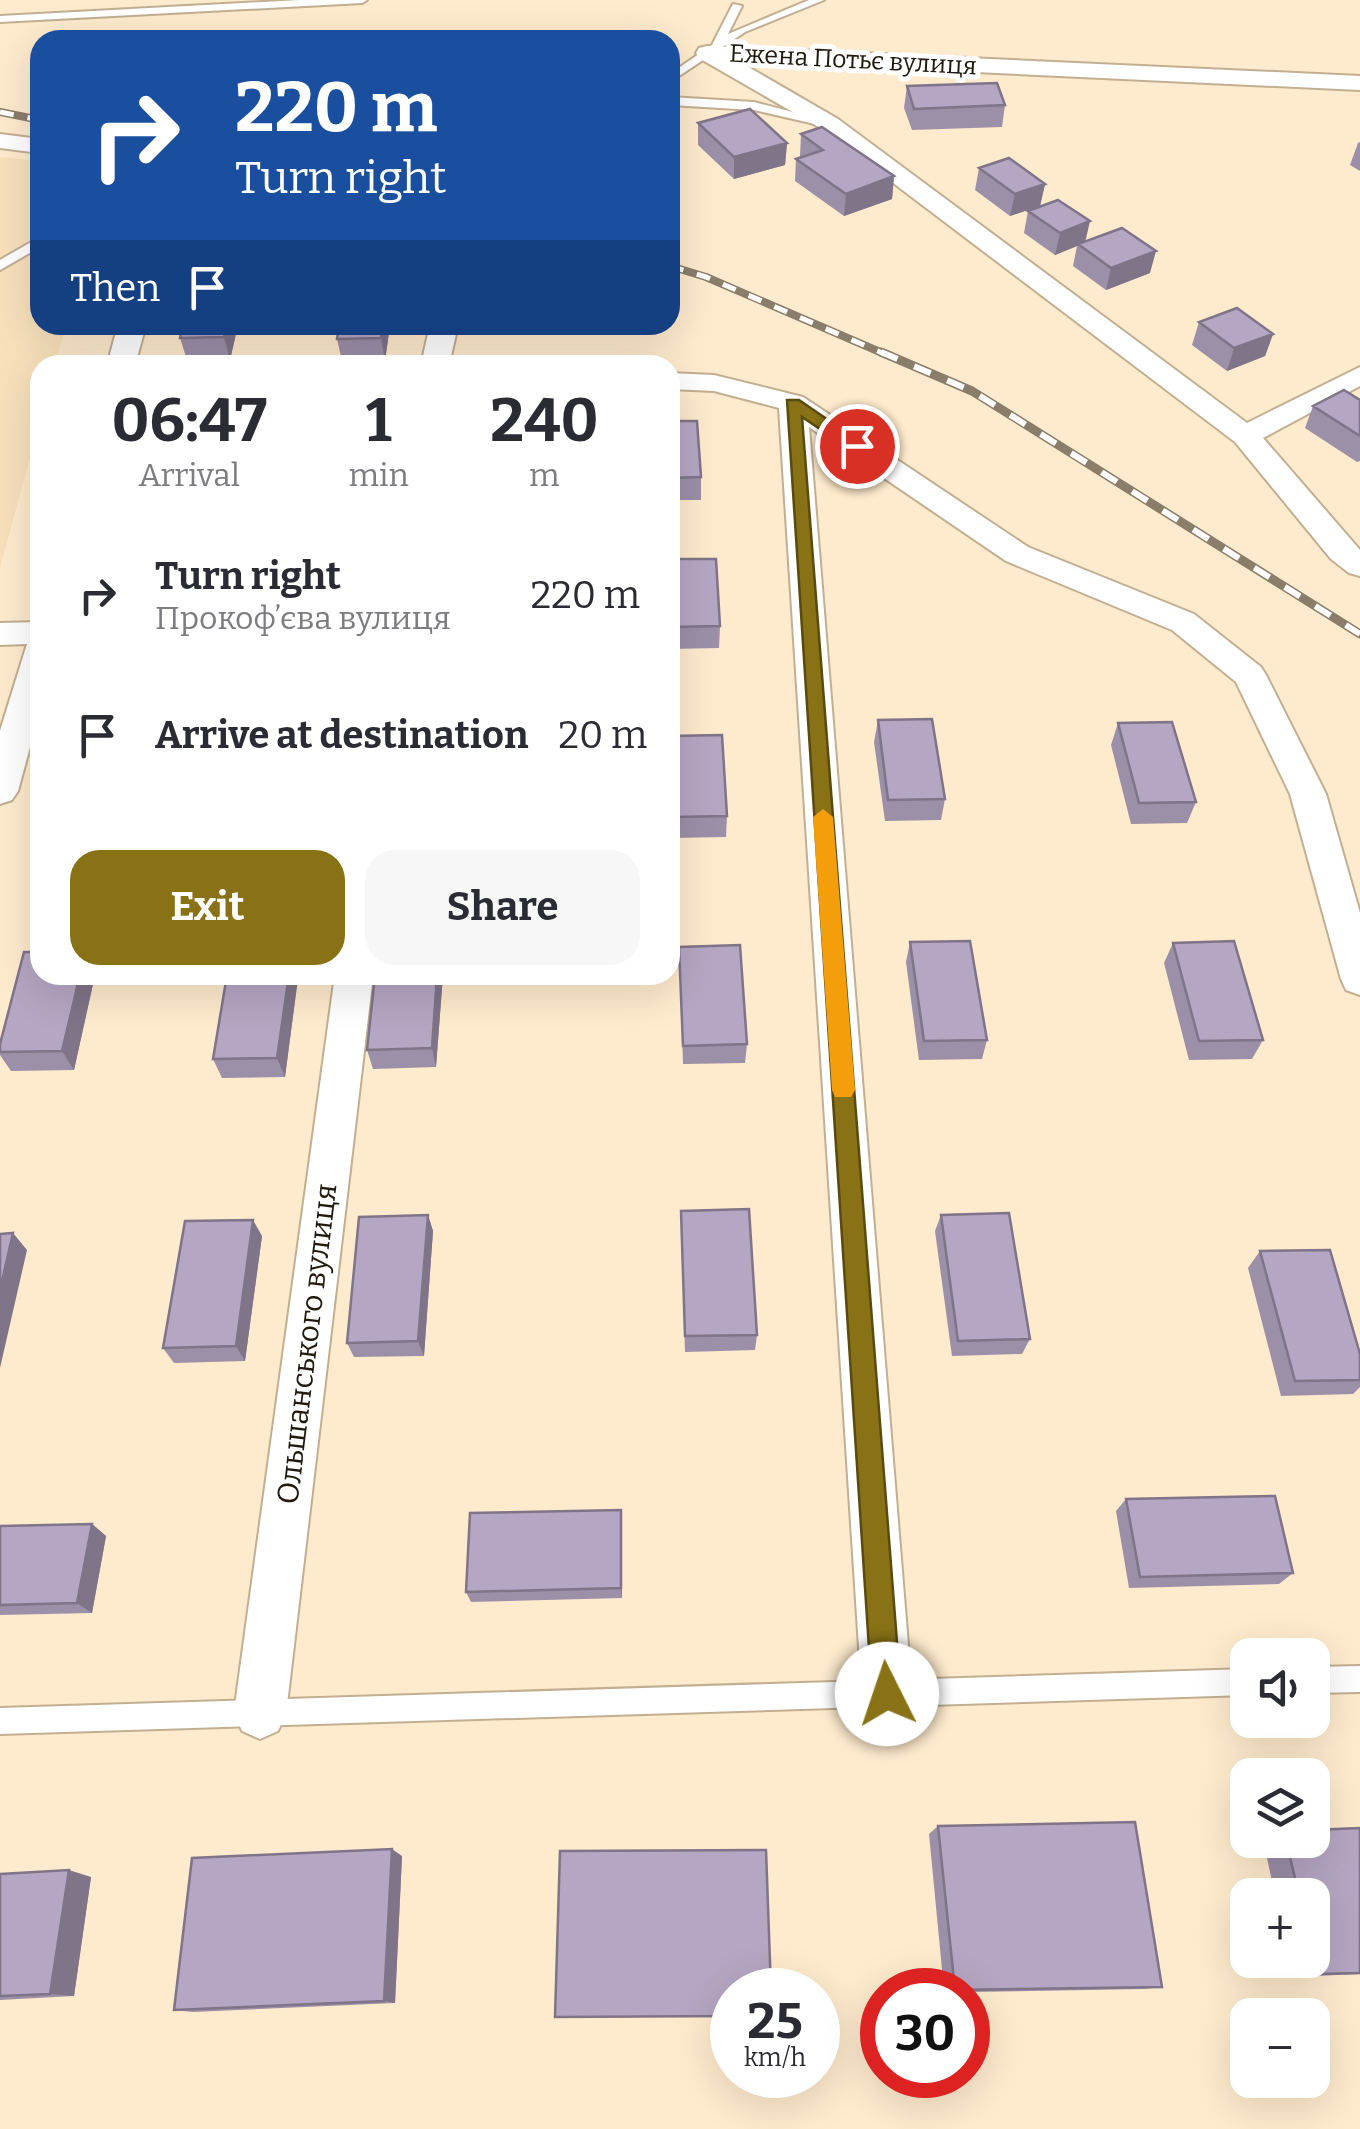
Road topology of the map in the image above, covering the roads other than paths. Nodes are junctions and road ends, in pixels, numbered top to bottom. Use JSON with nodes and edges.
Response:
{"nodes":[{"id":1,"x":362,"y":0,"type":"edge"},
{"id":2,"x":720,"y":0,"type":"edge"},
{"id":3,"x":819,"y":0,"type":"edge"},
{"id":4,"x":739,"y":3,"type":"edge"},
{"id":5,"x":0,"y":19,"type":"edge"},
{"id":6,"x":711,"y":51,"type":"junction"},
{"id":7,"x":680,"y":72,"type":"edge"},
{"id":8,"x":1360,"y":82,"type":"edge"},
{"id":9,"x":680,"y":101,"type":"edge"},
{"id":10,"x":830,"y":124,"type":"junction"},
{"id":11,"x":0,"y":141,"type":"edge"},
{"id":12,"x":30,"y":145,"type":"edge"},
{"id":13,"x":30,"y":247,"type":"edge"},
{"id":14,"x":0,"y":266,"type":"edge"},
{"id":15,"x":1360,"y":375,"type":"edge"},
{"id":16,"x":680,"y":381,"type":"edge"},
{"id":17,"x":793,"y":404,"type":"junction"},
{"id":18,"x":1246,"y":436,"type":"junction"},
{"id":19,"x":1360,"y":566,"type":"edge"},
{"id":20,"x":30,"y":633,"type":"edge"},
{"id":21,"x":0,"y":634,"type":"edge"},
{"id":22,"x":30,"y":685,"type":"edge"},
{"id":23,"x":0,"y":791,"type":"edge"},
{"id":24,"x":1360,"y":978,"type":"edge"},
{"id":25,"x":353,"y":985,"type":"edge"},
{"id":26,"x":1360,"y":1679,"type":"edge"},
{"id":27,"x":1330,"y":1680,"type":"edge"},
{"id":28,"x":1230,"y":1683,"type":"edge"},
{"id":29,"x":887,"y":1694,"type":"junction"},
{"id":30,"x":260,"y":1713,"type":"junction"},
{"id":31,"x":0,"y":1721,"type":"edge"}],
"edges":[{"from":1,"to":5,"type":"lane"},
{"from":2,"to":4,"type":"lane"},
{"from":3,"to":6,"type":"lane"},
{"from":4,"to":6,"type":"lane"},
{"from":6,"to":7,"type":"lane"},
{"from":6,"to":8,"type":"street","name":"Ежена Потьє вулиця"},
{"from":6,"to":10,"type":"street","name":"Ежена Потьє вулиця"},
{"from":9,"to":10,"type":"lane"},
{"from":10,"to":18,"type":"street","name":"Ежена Потьє вулиця"},
{"from":11,"to":12,"type":"street"},
{"from":13,"to":14,"type":"lane"},
{"from":15,"to":18,"type":"street"},
{"from":16,"to":17,"type":"street"},
{"from":17,"to":24,"type":"street"},
{"from":17,"to":29,"type":"street"},
{"from":18,"to":19,"type":"street","name":"Ежена Потьє вулиця"},
{"from":20,"to":21,"type":"street"},
{"from":22,"to":23,"type":"street"},
{"from":25,"to":30,"type":"street","name":"Ольшанського вулиця"},
{"from":26,"to":27,"type":"lane"},
{"from":28,"to":29,"type":"lane"},
{"from":29,"to":30,"type":"lane"},
{"from":30,"to":31,"type":"lane"}]}
